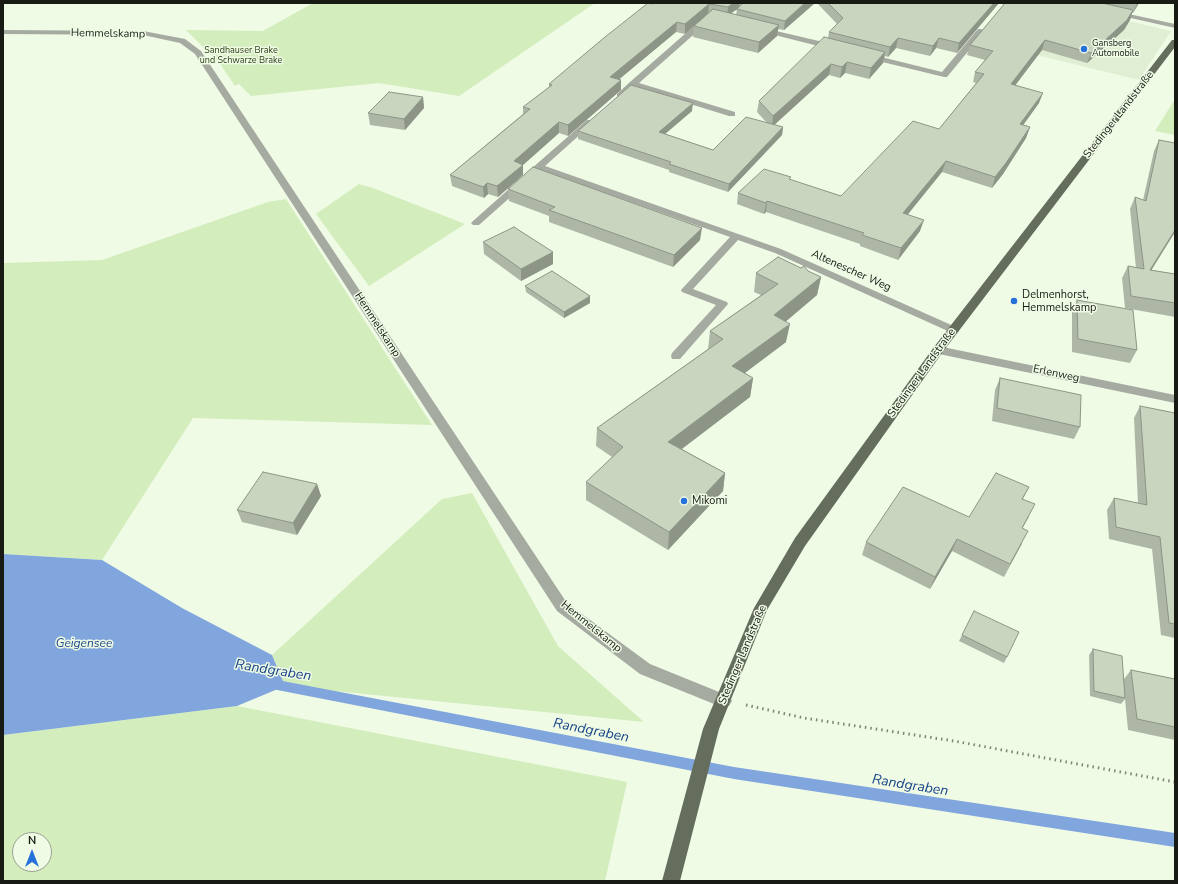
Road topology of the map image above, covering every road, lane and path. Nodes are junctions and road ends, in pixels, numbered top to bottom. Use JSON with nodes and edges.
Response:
{"nodes":[{"id":1,"x":1108,"y":11,"type":"edge"},
{"id":2,"x":710,"y":16,"type":"edge"},
{"id":3,"x":751,"y":26,"type":"edge"},
{"id":4,"x":1175,"y":26,"type":"edge"},
{"id":5,"x":985,"y":27,"type":"edge"},
{"id":6,"x":3,"y":32,"type":"edge"},
{"id":7,"x":1175,"y":42,"type":"edge"},
{"id":8,"x":844,"y":50,"type":"edge"},
{"id":9,"x":859,"y":54,"type":"edge"},
{"id":10,"x":633,"y":84,"type":"junction"},
{"id":11,"x":615,"y":100,"type":"edge"},
{"id":12,"x":732,"y":114,"type":"dead end"},
{"id":13,"x":598,"y":115,"type":"edge"},
{"id":14,"x":539,"y":167,"type":"junction"},
{"id":15,"x":476,"y":222,"type":"dead end"},
{"id":16,"x":737,"y":236,"type":"junction"},
{"id":17,"x":954,"y":330,"type":"junction"},
{"id":18,"x":938,"y":350,"type":"junction"},
{"id":19,"x":676,"y":356,"type":"dead end"},
{"id":20,"x":1175,"y":399,"type":"edge"},
{"id":21,"x":724,"y":700,"type":"junction"},
{"id":22,"x":1175,"y":782,"type":"edge"},
{"id":23,"x":671,"y":881,"type":"edge"}],
"edges":[{"from":1,"to":4,"type":"street"},
{"from":2,"to":10,"type":"street"},
{"from":3,"to":8,"type":"street"},
{"from":5,"to":9,"type":"street"},
{"from":6,"to":21,"type":"street","name":"Hemmelskamp"},
{"from":7,"to":17,"type":"main road","name":"Stedinger Landstraße"},
{"from":10,"to":11,"type":"street"},
{"from":10,"to":12,"type":"street"},
{"from":13,"to":14,"type":"street"},
{"from":14,"to":15,"type":"street"},
{"from":14,"to":16,"type":"street","name":"Altenescher Weg"},
{"from":16,"to":17,"type":"street","name":"Altenescher Weg"},
{"from":16,"to":19,"type":"street"},
{"from":17,"to":18,"type":"main road","name":"Stedinger Landstraße"},
{"from":18,"to":20,"type":"street","name":"Erlenweg"},
{"from":18,"to":21,"type":"main road","name":"Stedinger Landstraße"},
{"from":21,"to":22,"type":"path"},
{"from":21,"to":23,"type":"main road","name":"Stedinger Landstraße"}]}
